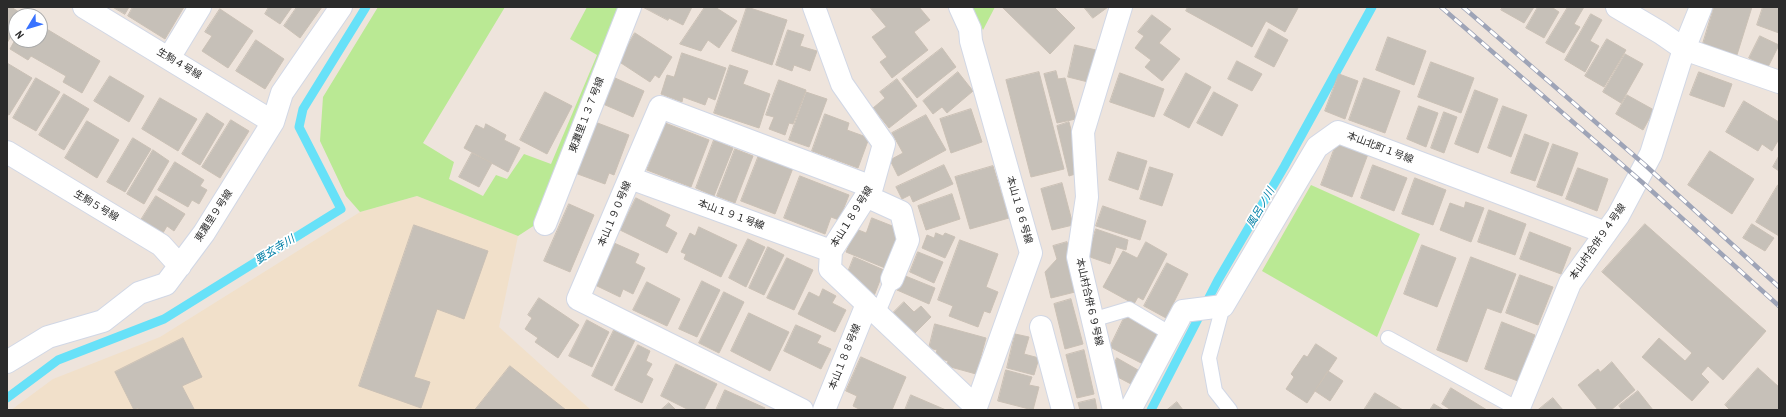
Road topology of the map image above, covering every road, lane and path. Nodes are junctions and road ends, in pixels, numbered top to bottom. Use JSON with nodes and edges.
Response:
{"nodes":[{"id":1,"x":84,"y":7,"type":"edge"},
{"id":2,"x":200,"y":7,"type":"edge"},
{"id":3,"x":341,"y":7,"type":"edge"},
{"id":4,"x":630,"y":7,"type":"edge"},
{"id":5,"x":814,"y":7,"type":"edge"},
{"id":6,"x":960,"y":7,"type":"edge"},
{"id":7,"x":1121,"y":7,"type":"edge"},
{"id":8,"x":1617,"y":7,"type":"edge"},
{"id":9,"x":1701,"y":7,"type":"edge"},
{"id":10,"x":1684,"y":50,"type":"junction"},
{"id":11,"x":169,"y":58,"type":"junction"},
{"id":12,"x":1779,"y":82,"type":"edge"},
{"id":13,"x":273,"y":122,"type":"junction"},
{"id":14,"x":7,"y":152,"type":"edge"},
{"id":15,"x":630,"y":178,"type":"junction"},
{"id":16,"x":869,"y":192,"type":"junction"},
{"id":17,"x":545,"y":224,"type":"dead end"},
{"id":18,"x":1606,"y":232,"type":"junction"},
{"id":19,"x":831,"y":251,"type":"junction"},
{"id":20,"x":180,"y":266,"type":"junction"},
{"id":21,"x":892,"y":279,"type":"joint"},
{"id":22,"x":1218,"y":307,"type":"junction"},
{"id":23,"x":872,"y":309,"type":"junction"},
{"id":24,"x":1092,"y":320,"type":"junction"},
{"id":25,"x":1041,"y":327,"type":"dead end"},
{"id":26,"x":1171,"y":334,"type":"junction"},
{"id":27,"x":1388,"y":338,"type":"dead end"},
{"id":28,"x":12,"y":352,"type":"edge"},
{"id":29,"x":976,"y":409,"type":"edge"},
{"id":30,"x":1518,"y":409,"type":"edge"},
{"id":31,"x":802,"y":410,"type":"edge"},
{"id":32,"x":824,"y":410,"type":"edge"},
{"id":33,"x":1063,"y":410,"type":"edge"},
{"id":34,"x":1114,"y":410,"type":"edge"},
{"id":35,"x":1130,"y":410,"type":"edge"},
{"id":36,"x":1230,"y":410,"type":"edge"}],
"edges":[{"from":1,"to":11,"type":"street","name":"生駒４号線"},
{"from":2,"to":11,"type":"street"},
{"from":3,"to":13,"type":"street","name":"東灘里９号線"},
{"from":4,"to":17,"type":"street","name":"東灘里１３７号線"},
{"from":5,"to":16,"type":"street","name":"本山１８９号線"},
{"from":6,"to":29,"type":"street","name":"本山１８６号線"},
{"from":7,"to":24,"type":"street","name":"本山村合併６９号線"},
{"from":8,"to":10,"type":"street"},
{"from":9,"to":10,"type":"street","name":"本山村合併９４号線"},
{"from":10,"to":12,"type":"street"},
{"from":10,"to":18,"type":"street","name":"本山村合併９４号線"},
{"from":11,"to":13,"type":"street","name":"生駒４号線"},
{"from":13,"to":20,"type":"street","name":"東灘里９号線"},
{"from":14,"to":20,"type":"street","name":"生駒５号線"},
{"from":15,"to":16,"type":"street","name":"本山１９０号線"},
{"from":15,"to":19,"type":"street","name":"本山１９１号線"},
{"from":15,"to":31,"type":"street","name":"本山１９０号線"},
{"from":16,"to":19,"type":"street","name":"本山１８９号線"},
{"from":16,"to":21,"type":"street"},
{"from":18,"to":22,"type":"street","name":"本山北町１号線"},
{"from":18,"to":30,"type":"street","name":"本山村合併９４号線"},
{"from":19,"to":23,"type":"street","name":"本山１８９号線"},
{"from":20,"to":28,"type":"street","name":"東灘里９号線"},
{"from":21,"to":23,"type":"lane"},
{"from":22,"to":26,"type":"street"},
{"from":22,"to":36,"type":"lane"},
{"from":23,"to":29,"type":"street","name":"本山１８９号線"},
{"from":23,"to":32,"type":"street","name":"本山１８８号線"},
{"from":24,"to":26,"type":"lane"},
{"from":24,"to":34,"type":"street","name":"本山村合併６９号線"},
{"from":25,"to":33,"type":"street"},
{"from":26,"to":35,"type":"street"},
{"from":27,"to":30,"type":"lane"}]}
